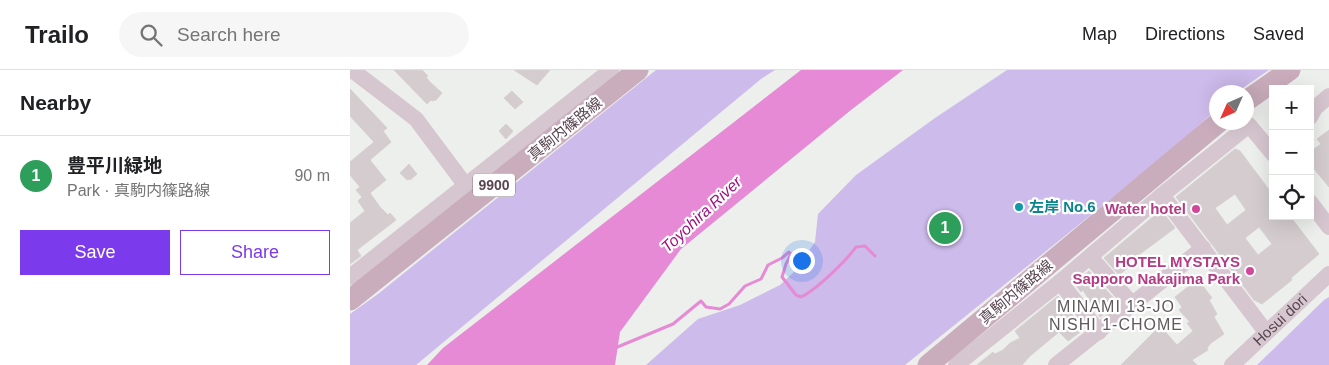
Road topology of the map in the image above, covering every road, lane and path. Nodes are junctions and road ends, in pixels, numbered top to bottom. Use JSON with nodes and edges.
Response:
{"nodes":[{"id":1,"x":352,"y":70,"type":"edge"},
{"id":2,"x":638,"y":70,"type":"edge"},
{"id":3,"x":1290,"y":70,"type":"edge"},
{"id":4,"x":606,"y":71,"type":"edge"},
{"id":5,"x":1254,"y":95,"type":"edge"},
{"id":6,"x":1329,"y":96,"type":"edge"},
{"id":7,"x":1314,"y":110,"type":"edge"},
{"id":8,"x":1209,"y":130,"type":"edge"},
{"id":9,"x":1269,"y":149,"type":"edge"},
{"id":10,"x":466,"y":186,"type":"junction"},
{"id":11,"x":1162,"y":195,"type":"junction"},
{"id":12,"x":1314,"y":207,"type":"edge"},
{"id":13,"x":1329,"y":227,"type":"edge"},
{"id":14,"x":1203,"y":248,"type":"junction"},
{"id":15,"x":1090,"y":257,"type":"junction"},
{"id":16,"x":1329,"y":274,"type":"edge"},
{"id":17,"x":350,"y":277,"type":"edge"},
{"id":18,"x":1060,"y":282,"type":"junction"},
{"id":19,"x":350,"y":300,"type":"edge"},
{"id":20,"x":1133,"y":305,"type":"junction"},
{"id":21,"x":1098,"y":332,"type":"junction"},
{"id":22,"x":1266,"y":332,"type":"junction"},
{"id":23,"x":959,"y":364,"type":"edge"},
{"id":24,"x":928,"y":365,"type":"edge"},
{"id":25,"x":1056,"y":365,"type":"edge"},
{"id":26,"x":1232,"y":365,"type":"edge"}],
"edges":[{"from":1,"to":10,"type":"street"},
{"from":2,"to":19,"type":"main road","name":"真駒内篠路線","number":"9900"},
{"from":3,"to":5,"type":"main road"},
{"from":4,"to":10,"type":"street"},
{"from":6,"to":7,"type":"street"},
{"from":8,"to":24,"type":"main road","name":"真駒内篠路線"},
{"from":9,"to":11,"type":"street"},
{"from":10,"to":17,"type":"street"},
{"from":11,"to":14,"type":"street"},
{"from":11,"to":15,"type":"street"},
{"from":12,"to":13,"type":"street"},
{"from":14,"to":20,"type":"street"},
{"from":14,"to":22,"type":"street"},
{"from":15,"to":18,"type":"street"},
{"from":15,"to":20,"type":"street"},
{"from":16,"to":22,"type":"street","name":"Hosui dori"},
{"from":18,"to":21,"type":"street"},
{"from":18,"to":23,"type":"street"},
{"from":20,"to":21,"type":"street"},
{"from":21,"to":25,"type":"street"},
{"from":22,"to":26,"type":"street","name":"Hosui dori"}]}
